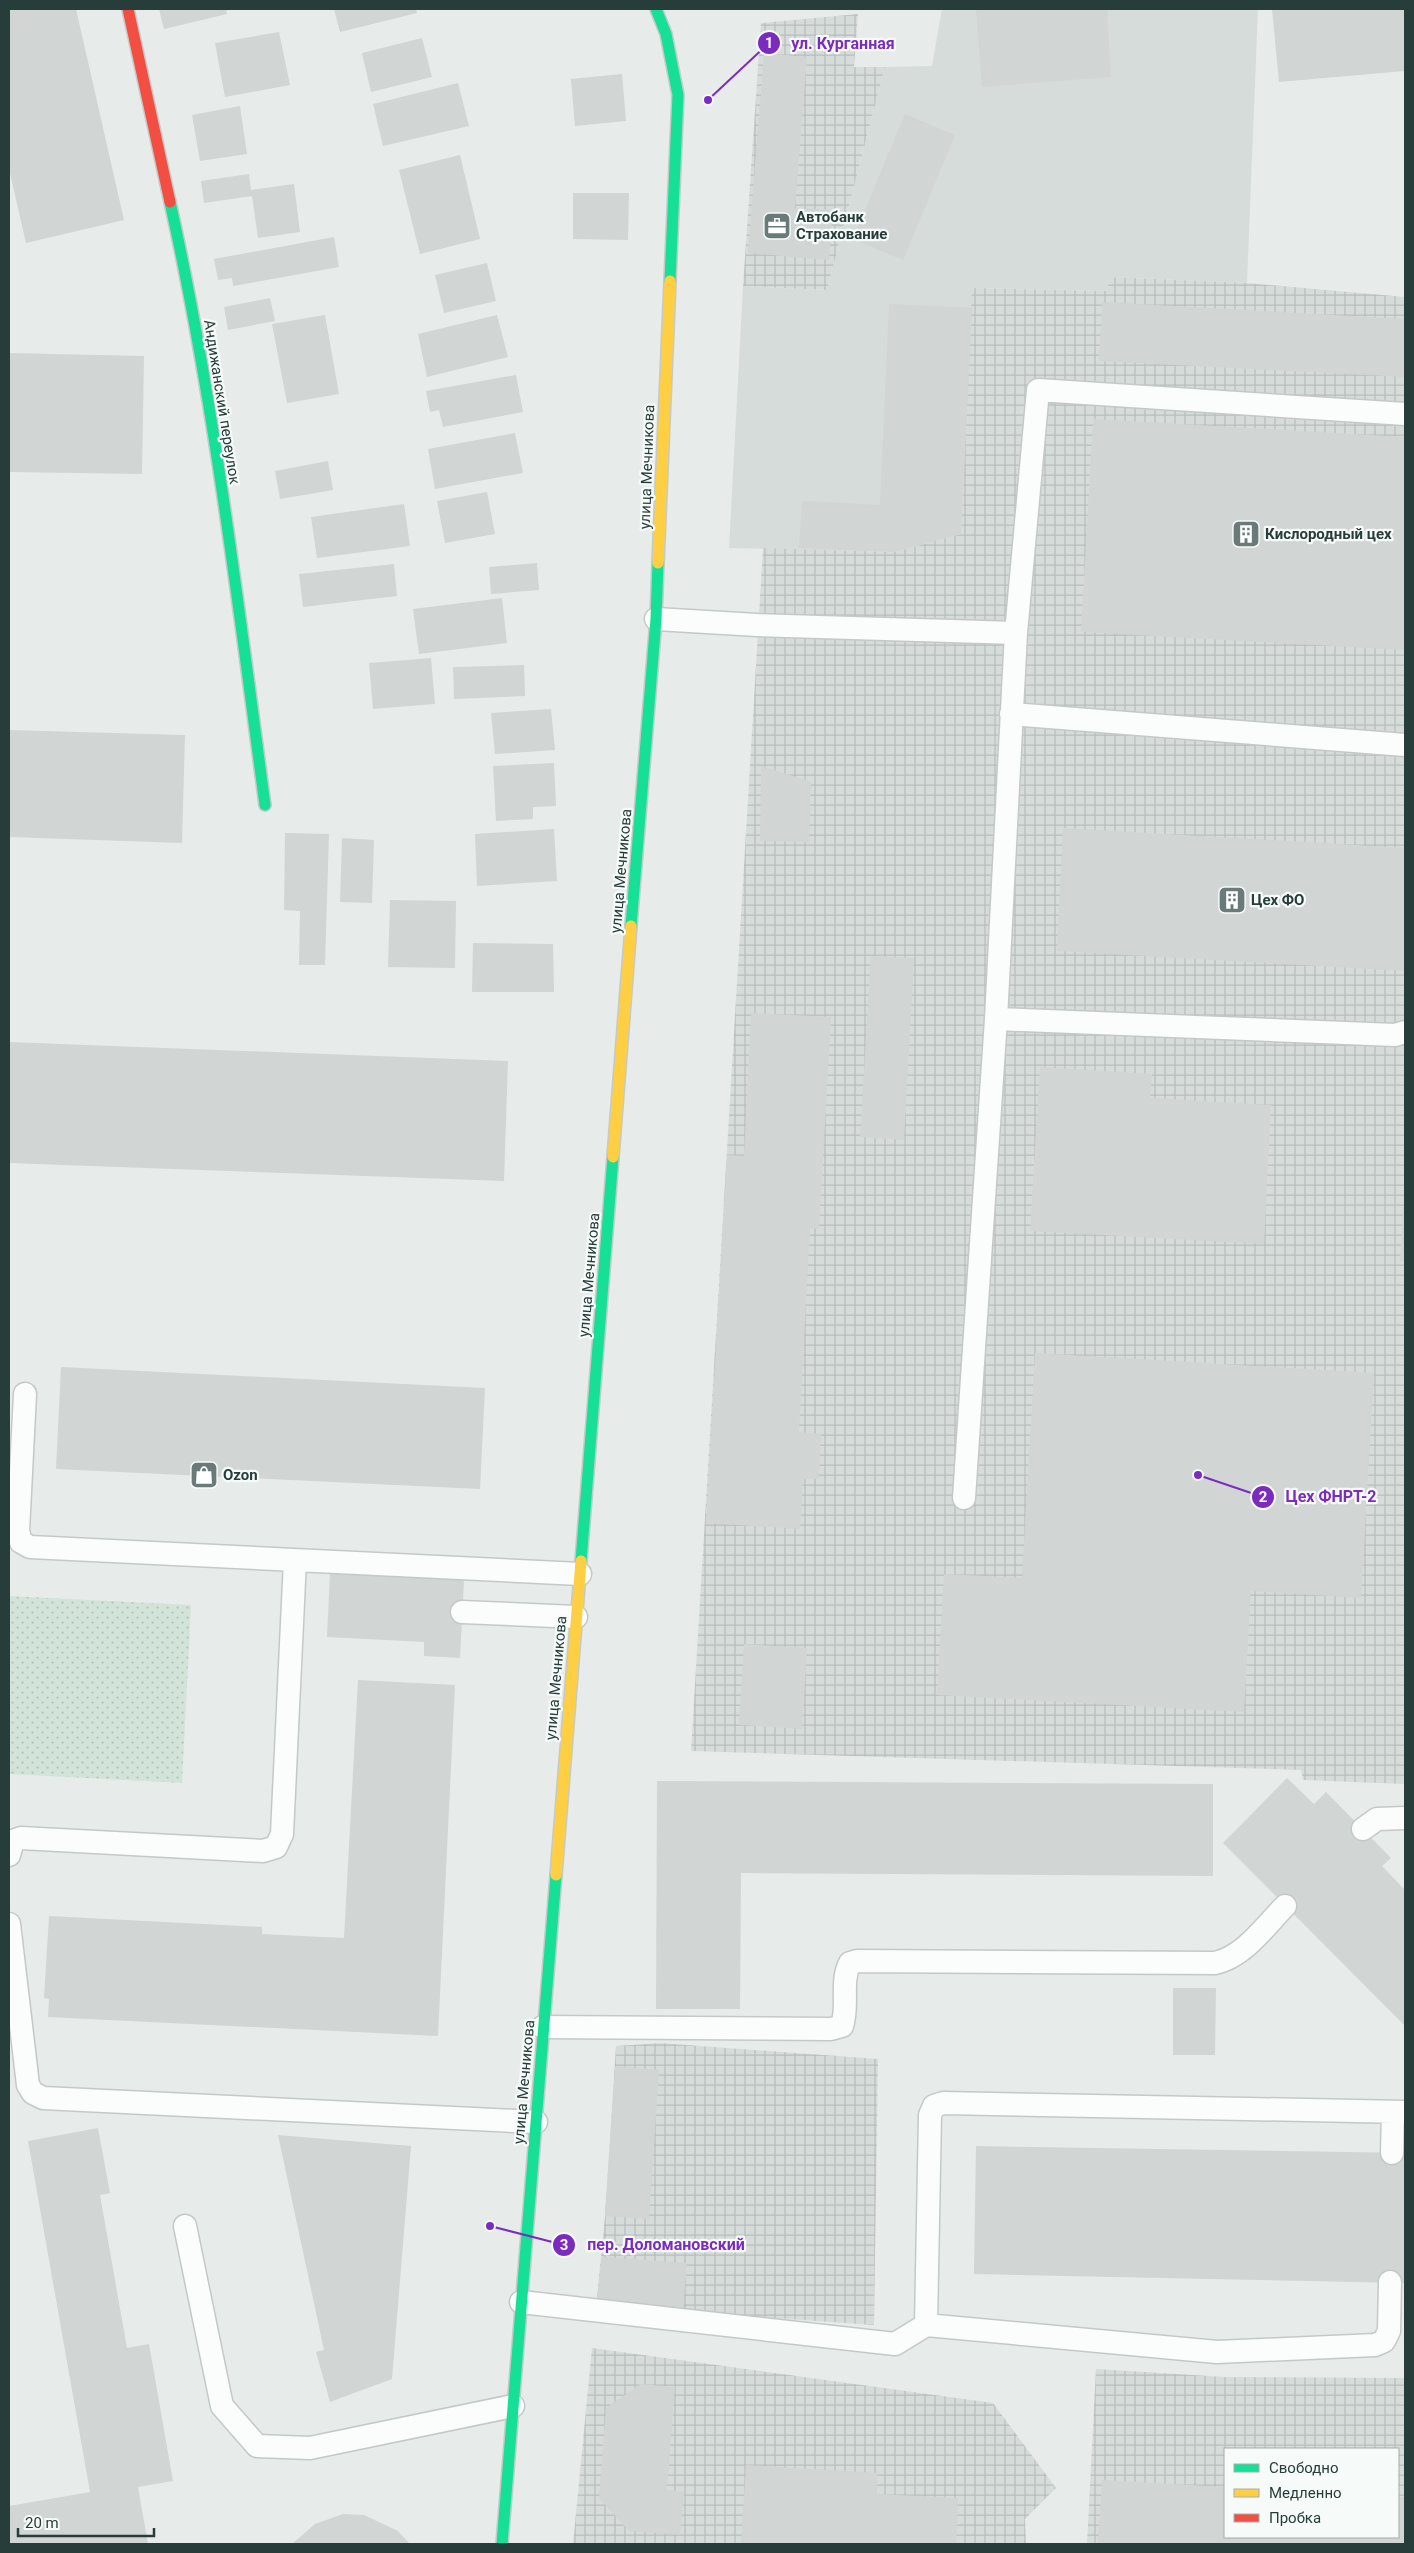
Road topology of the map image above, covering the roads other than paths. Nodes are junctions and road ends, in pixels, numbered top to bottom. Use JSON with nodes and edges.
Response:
{"nodes":[{"id":1,"x":128,"y":9,"type":"edge"},
{"id":2,"x":656,"y":9,"type":"edge"},
{"id":3,"x":1405,"y":414,"type":"edge"},
{"id":4,"x":656,"y":619,"type":"junction"},
{"id":5,"x":1016,"y":633,"type":"junction"},
{"id":6,"x":1011,"y":714,"type":"junction"},
{"id":7,"x":1405,"y":746,"type":"edge"},
{"id":8,"x":265,"y":804,"type":"dead end"},
{"id":9,"x":996,"y":1019,"type":"junction"},
{"id":10,"x":1405,"y":1032,"type":"edge"},
{"id":11,"x":25,"y":1394,"type":"dead end"},
{"id":12,"x":964,"y":1498,"type":"dead end"},
{"id":13,"x":295,"y":1560,"type":"junction"},
{"id":14,"x":580,"y":1574,"type":"junction"},
{"id":15,"x":462,"y":1612,"type":"dead end"},
{"id":16,"x":576,"y":1617,"type":"junction"},
{"id":17,"x":1405,"y":1818,"type":"edge"},
{"id":18,"x":1362,"y":1829,"type":"dead end"},
{"id":19,"x":9,"y":1855,"type":"edge"},
{"id":20,"x":1285,"y":1906,"type":"dead end"},
{"id":21,"x":9,"y":1924,"type":"edge"},
{"id":22,"x":543,"y":2027,"type":"junction"},
{"id":23,"x":1399,"y":2112,"type":"edge"},
{"id":24,"x":536,"y":2122,"type":"junction"},
{"id":25,"x":1392,"y":2153,"type":"dead end"},
{"id":26,"x":185,"y":2226,"type":"dead end"},
{"id":27,"x":1390,"y":2282,"type":"dead end"},
{"id":28,"x":521,"y":2302,"type":"junction"},
{"id":29,"x":926,"y":2325,"type":"junction"},
{"id":30,"x":513,"y":2406,"type":"junction"},
{"id":31,"x":502,"y":2544,"type":"edge"}],
"edges":[{"from":1,"to":8,"type":"main road","name":"Андижанский переулок"},
{"from":2,"to":4,"type":"main road","name":"улица Мечникова"},
{"from":3,"to":5,"type":"lane"},
{"from":4,"to":5,"type":"lane"},
{"from":4,"to":14,"type":"main road","name":"улица Мечникова"},
{"from":5,"to":6,"type":"lane"},
{"from":6,"to":7,"type":"lane"},
{"from":6,"to":9,"type":"lane"},
{"from":9,"to":10,"type":"lane"},
{"from":9,"to":12,"type":"lane"},
{"from":11,"to":13,"type":"lane"},
{"from":13,"to":14,"type":"lane"},
{"from":13,"to":19,"type":"lane"},
{"from":14,"to":16,"type":"main road","name":"улица Мечникова"},
{"from":15,"to":16,"type":"lane"},
{"from":16,"to":22,"type":"main road","name":"улица Мечникова"},
{"from":17,"to":18,"type":"lane"},
{"from":20,"to":22,"type":"lane"},
{"from":21,"to":24,"type":"lane"},
{"from":22,"to":24,"type":"main road","name":"улица Мечникова"},
{"from":23,"to":25,"type":"lane"},
{"from":23,"to":29,"type":"lane"},
{"from":24,"to":28,"type":"main road","name":"улица Мечникова"},
{"from":26,"to":30,"type":"lane"},
{"from":27,"to":29,"type":"lane"},
{"from":28,"to":29,"type":"lane"},
{"from":28,"to":30,"type":"main road","name":"улица Мечникова"},
{"from":30,"to":31,"type":"main road","name":"улица Мечникова"}]}
